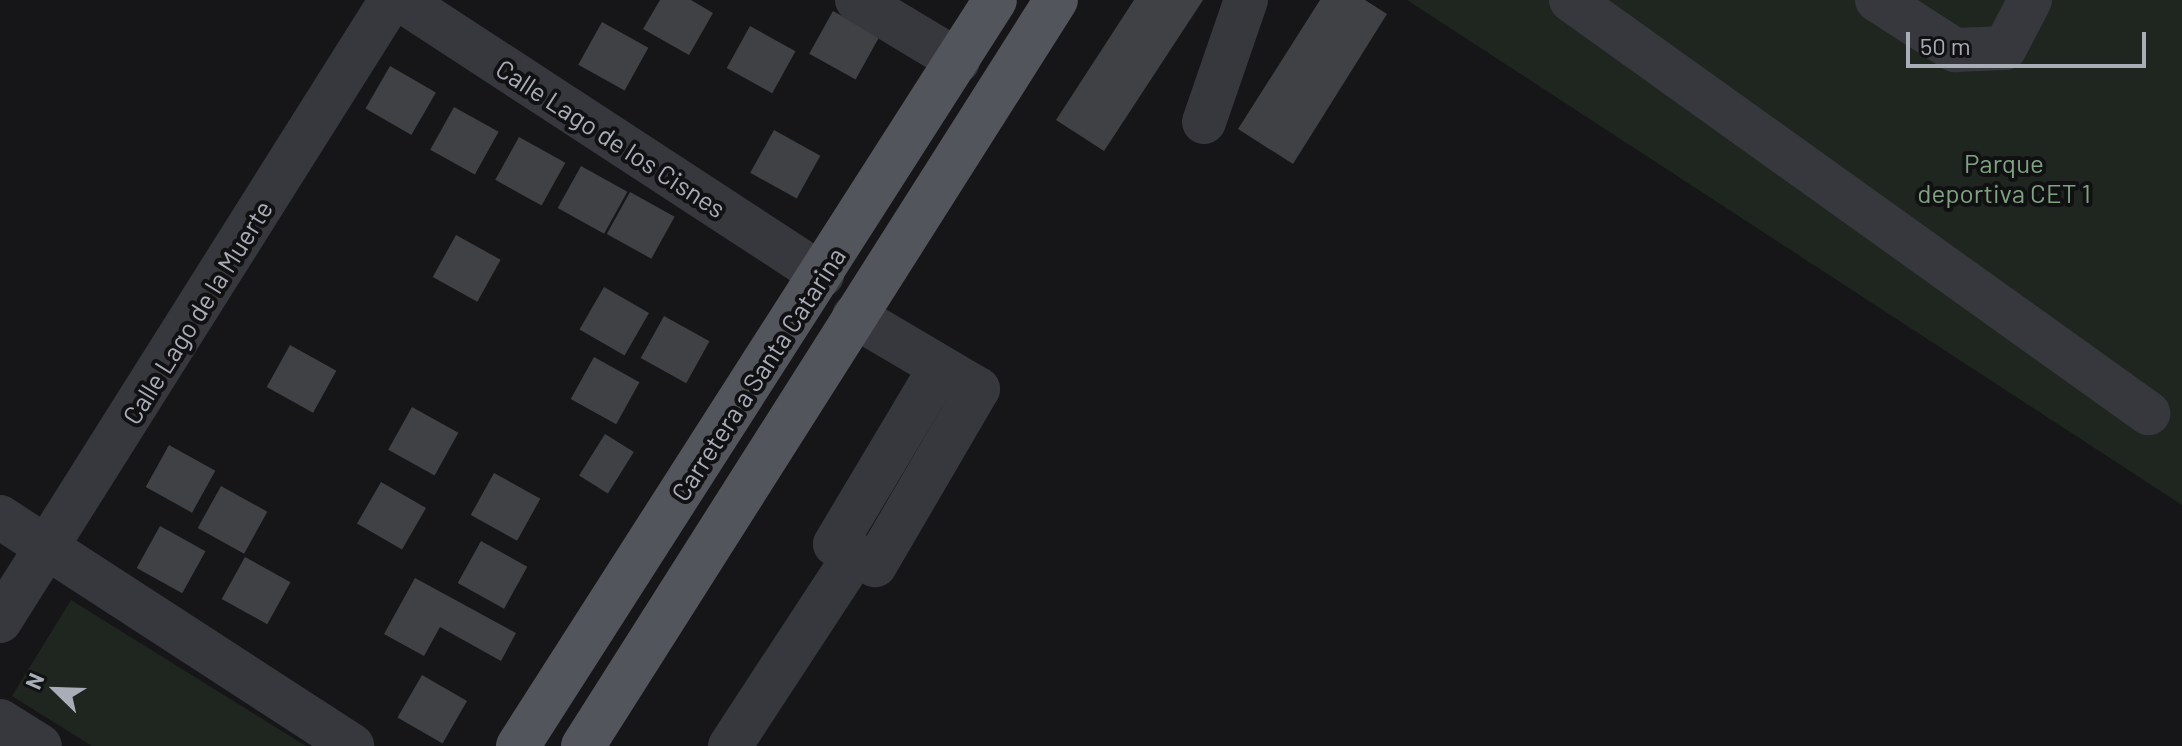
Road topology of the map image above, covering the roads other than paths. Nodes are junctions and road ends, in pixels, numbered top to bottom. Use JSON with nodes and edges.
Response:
{"nodes":[{"id":1,"x":391,"y":0,"type":"edge"},
{"id":2,"x":401,"y":0,"type":"edge"},
{"id":3,"x":857,"y":0,"type":"edge"},
{"id":4,"x":995,"y":0,"type":"edge"},
{"id":5,"x":1056,"y":0,"type":"edge"},
{"id":6,"x":1246,"y":0,"type":"edge"},
{"id":7,"x":1571,"y":0,"type":"edge"},
{"id":8,"x":1877,"y":0,"type":"edge"},
{"id":9,"x":2030,"y":0,"type":"edge"},
{"id":10,"x":958,"y":61,"type":"junction"},
{"id":11,"x":1204,"y":122,"type":"dead end"},
{"id":12,"x":822,"y":275,"type":"junction"},
{"id":13,"x":854,"y":316,"type":"junction"},
{"id":14,"x":2148,"y":413,"type":"dead end"},
{"id":15,"x":0,"y":517,"type":"edge"},
{"id":16,"x":49,"y":549,"type":"junction"},
{"id":17,"x":0,"y":621,"type":"edge"},
{"id":18,"x":0,"y":721,"type":"edge"},
{"id":19,"x":40,"y":746,"type":"edge"},
{"id":20,"x":352,"y":746,"type":"edge"},
{"id":21,"x":518,"y":746,"type":"edge"},
{"id":22,"x":583,"y":746,"type":"edge"},
{"id":23,"x":730,"y":746,"type":"edge"}],
"edges":[{"from":1,"to":16,"type":"street","name":"Calle Lago de la Muerte"},
{"from":2,"to":12,"type":"street","name":"Calle Lago de los Cisnes"},
{"from":3,"to":10,"type":"street"},
{"from":4,"to":10,"type":"main road","name":"Carretera a Santa Catarina"},
{"from":5,"to":13,"type":"main road","name":"Carretera a Santa Catarina"},
{"from":6,"to":11,"type":"street"},
{"from":7,"to":14,"type":"street"},
{"from":8,"to":9,"type":"street"},
{"from":10,"to":12,"type":"main road","name":"Carretera a Santa Catarina"},
{"from":12,"to":21,"type":"main road","name":"Carretera a Santa Catarina"},
{"from":13,"to":22,"type":"main road","name":"Carretera a Santa Catarina"},
{"from":13,"to":23,"type":"street"},
{"from":15,"to":16,"type":"street"},
{"from":16,"to":17,"type":"street","name":"Calle Lago de la Muerte"},
{"from":16,"to":20,"type":"street"},
{"from":18,"to":19,"type":"street"}]}
